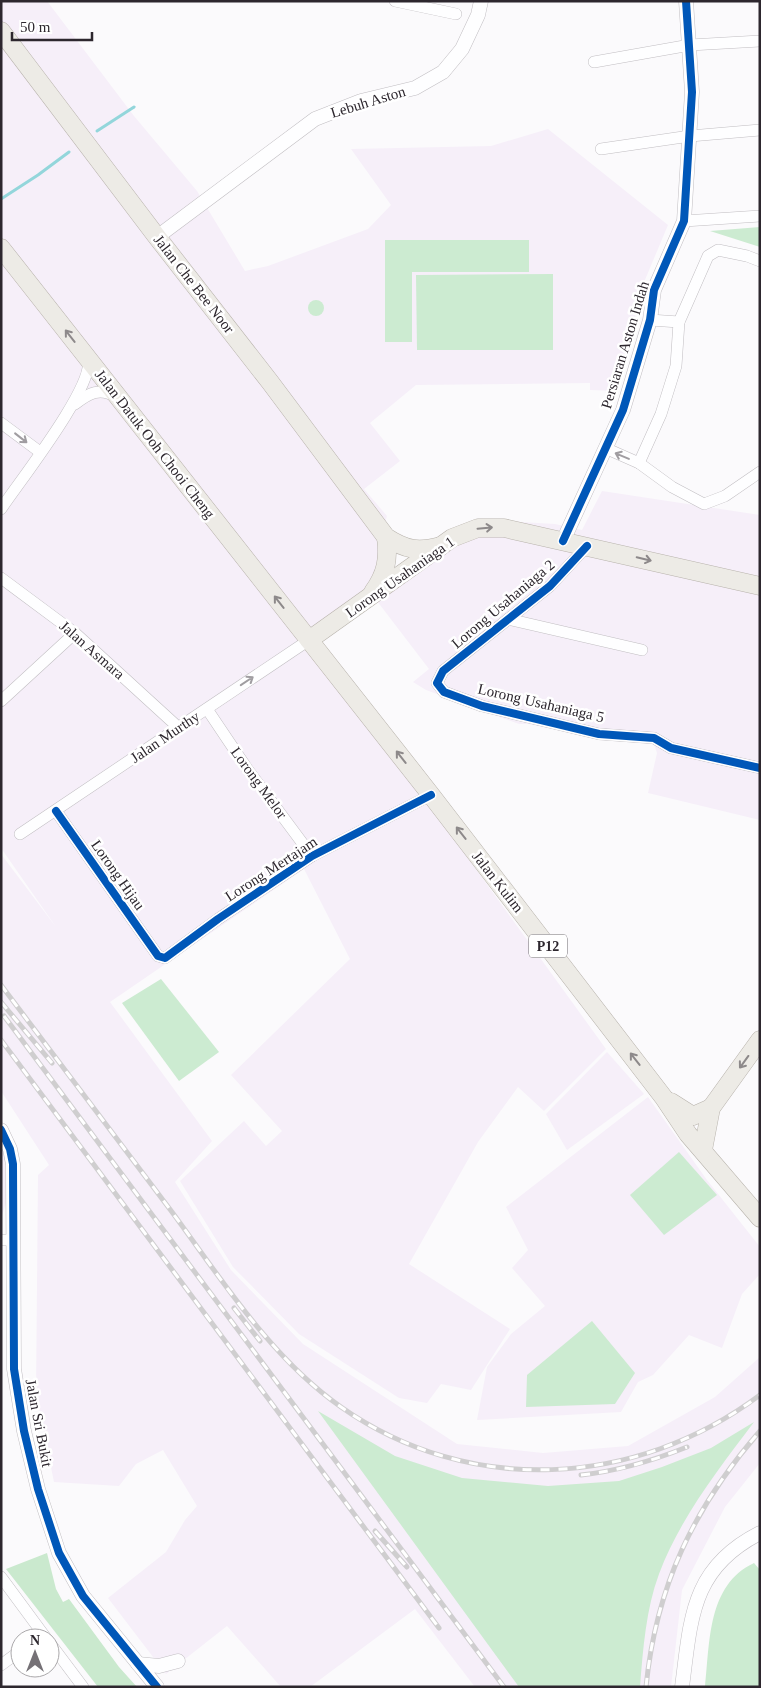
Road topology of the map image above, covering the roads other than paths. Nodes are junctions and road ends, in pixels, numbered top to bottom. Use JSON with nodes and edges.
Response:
{"nodes":[{"id":1,"x":395,"y":1,"type":"edge"},
{"id":2,"x":481,"y":1,"type":"edge"},
{"id":3,"x":686,"y":1,"type":"edge"},
{"id":4,"x":456,"y":14,"type":"dead end"},
{"id":5,"x":1,"y":31,"type":"edge"},
{"id":6,"x":760,"y":41,"type":"edge"},
{"id":7,"x":690,"y":45,"type":"junction"},
{"id":8,"x":594,"y":62,"type":"dead end"},
{"id":9,"x":760,"y":130,"type":"edge"},
{"id":10,"x":690,"y":136,"type":"junction"},
{"id":11,"x":601,"y":150,"type":"dead end"},
{"id":12,"x":760,"y":216,"type":"edge"},
{"id":13,"x":684,"y":221,"type":"junction"},
{"id":14,"x":157,"y":237,"type":"junction"},
{"id":15,"x":1,"y":248,"type":"edge"},
{"id":16,"x":760,"y":261,"type":"edge"},
{"id":17,"x":650,"y":320,"type":"junction"},
{"id":18,"x":679,"y":322,"type":"junction"},
{"id":19,"x":88,"y":358,"type":"junction"},
{"id":20,"x":119,"y":398,"type":"junction"},
{"id":21,"x":72,"y":407,"type":"junction"},
{"id":22,"x":1,"y":423,"type":"edge"},
{"id":23,"x":605,"y":448,"type":"junction"},
{"id":24,"x":40,"y":452,"type":"junction"},
{"id":25,"x":640,"y":463,"type":"junction"},
{"id":26,"x":760,"y":472,"type":"edge"},
{"id":27,"x":1,"y":508,"type":"edge"},
{"id":28,"x":386,"y":538,"type":"junction"},
{"id":29,"x":563,"y":541,"type":"junction"},
{"id":30,"x":441,"y":546,"type":"junction"},
{"id":31,"x":587,"y":546,"type":"junction"},
{"id":32,"x":1,"y":578,"type":"edge"},
{"id":33,"x":760,"y":586,"type":"edge"},
{"id":34,"x":368,"y":598,"type":"junction"},
{"id":35,"x":508,"y":619,"type":"junction"},
{"id":36,"x":75,"y":634,"type":"junction"},
{"id":37,"x":309,"y":640,"type":"junction"},
{"id":38,"x":642,"y":650,"type":"dead end"},
{"id":39,"x":437,"y":683,"type":"joint"},
{"id":40,"x":1,"y":701,"type":"edge"},
{"id":41,"x":207,"y":709,"type":"junction"},
{"id":42,"x":179,"y":728,"type":"junction"},
{"id":43,"x":760,"y":768,"type":"edge"},
{"id":44,"x":431,"y":795,"type":"junction"},
{"id":45,"x":56,"y":811,"type":"junction"},
{"id":46,"x":20,"y":834,"type":"dead end"},
{"id":47,"x":312,"y":856,"type":"junction"},
{"id":48,"x":158,"y":956,"type":"joint"},
{"id":49,"x":760,"y":1040,"type":"edge"},
{"id":50,"x":664,"y":1098,"type":"junction"},
{"id":51,"x":711,"y":1108,"type":"junction"},
{"id":52,"x":1,"y":1130,"type":"edge"},
{"id":53,"x":703,"y":1150,"type":"junction"},
{"id":54,"x":760,"y":1218,"type":"edge"},
{"id":55,"x":7,"y":1240,"type":"edge"},
{"id":56,"x":760,"y":1533,"type":"edge"},
{"id":57,"x":1,"y":1577,"type":"edge"},
{"id":58,"x":37,"y":1628,"type":"edge"},
{"id":59,"x":60,"y":1658,"type":"edge"},
{"id":60,"x":178,"y":1661,"type":"dead end"},
{"id":61,"x":138,"y":1664,"type":"junction"},
{"id":62,"x":83,"y":1687,"type":"edge"},
{"id":63,"x":157,"y":1687,"type":"edge"},
{"id":64,"x":682,"y":1687,"type":"edge"}],
"edges":[{"from":1,"to":4,"type":"street"},
{"from":2,"to":14,"type":"street","name":"Lebuh Aston"},
{"from":3,"to":7,"type":"street","name":"Persiaran Aston Indah"},
{"from":5,"to":14,"type":"main road","name":"Jalan Che Bee Noor"},
{"from":6,"to":7,"type":"street"},
{"from":7,"to":8,"type":"street"},
{"from":7,"to":10,"type":"street","name":"Persiaran Aston Indah"},
{"from":9,"to":10,"type":"street"},
{"from":10,"to":11,"type":"street"},
{"from":10,"to":13,"type":"street","name":"Persiaran Aston Indah"},
{"from":12,"to":13,"type":"street"},
{"from":13,"to":17,"type":"street","name":"Persiaran Aston Indah"},
{"from":14,"to":28,"type":"main road","name":"Jalan Che Bee Noor"},
{"from":19,"to":15,"type":"main road","name":"Jalan Datuk Ooh Chooi Cheng","one_way":true},
{"from":16,"to":18,"type":"street"},
{"from":17,"to":18,"type":"street"},
{"from":17,"to":23,"type":"street","name":"Persiaran Aston Indah"},
{"from":18,"to":25,"type":"street"},
{"from":19,"to":20,"type":"main road","name":"Jalan Datuk Ooh Chooi Cheng"},
{"from":19,"to":21,"type":"street"},
{"from":20,"to":21,"type":"street"},
{"from":37,"to":20,"type":"main road","name":"Jalan Datuk Ooh Chooi Cheng","one_way":true},
{"from":21,"to":24,"type":"street"},
{"from":22,"to":24,"type":"street","one_way":true},
{"from":25,"to":23,"type":"street","one_way":true},
{"from":23,"to":29,"type":"street","name":"Persiaran Aston Indah"},
{"from":24,"to":27,"type":"street"},
{"from":25,"to":26,"type":"street"},
{"from":28,"to":30,"type":"main road"},
{"from":28,"to":34,"type":"main road"},
{"from":30,"to":29,"type":"main road","name":"Lorong Usahaniaga 1","one_way":true},
{"from":29,"to":31,"type":"main road","name":"Lorong Usahaniaga 1"},
{"from":30,"to":34,"type":"main road","name":"Lorong Usahaniaga 1"},
{"from":31,"to":33,"type":"main road","name":"Lorong Usahaniaga 1","one_way":true},
{"from":31,"to":35,"type":"street","name":"Lorong Usahaniaga 2"},
{"from":32,"to":36,"type":"street","name":"Jalan Asmara"},
{"from":34,"to":37,"type":"main road","name":"Lorong Usahaniaga 1"},
{"from":35,"to":38,"type":"street"},
{"from":35,"to":39,"type":"street","name":"Lorong Usahaniaga 2"},
{"from":36,"to":40,"type":"street"},
{"from":36,"to":42,"type":"street","name":"Jalan Asmara"},
{"from":41,"to":37,"type":"street","name":"Jalan Murthy","one_way":true},
{"from":44,"to":37,"type":"main road","name":"Jalan Kulim","number":"P12","one_way":true},
{"from":39,"to":43,"type":"street","name":"Lorong Usahaniaga 5"},
{"from":41,"to":42,"type":"street","name":"Jalan Murthy"},
{"from":41,"to":47,"type":"street","name":"Lorong Melor"},
{"from":42,"to":45,"type":"street","name":"Jalan Murthy"},
{"from":44,"to":47,"type":"street","name":"Lorong Mertajam"},
{"from":50,"to":44,"type":"main road","name":"Jalan Kulim","number":"P12","one_way":true},
{"from":45,"to":46,"type":"street","name":"Jalan Murthy"},
{"from":45,"to":48,"type":"street","name":"Lorong Hijau"},
{"from":47,"to":48,"type":"street","name":"Lorong Mertajam"},
{"from":49,"to":51,"type":"main road","one_way":true},
{"from":50,"to":51,"type":"main road"},
{"from":50,"to":53,"type":"main road","name":"Jalan Kulim","number":"P12"},
{"from":51,"to":53,"type":"main road"},
{"from":52,"to":55,"type":"street","name":"Jalan Sri Bukit"},
{"from":53,"to":54,"type":"main road","name":"Jalan Kulim","number":"P12"},
{"from":55,"to":61,"type":"street","name":"Jalan Sri Bukit"},
{"from":56,"to":64,"type":"street"},
{"from":57,"to":58,"type":"street"},
{"from":59,"to":62,"type":"street"},
{"from":60,"to":61,"type":"street"},
{"from":61,"to":63,"type":"street","name":"Jalan Sri Bukit"}]}
